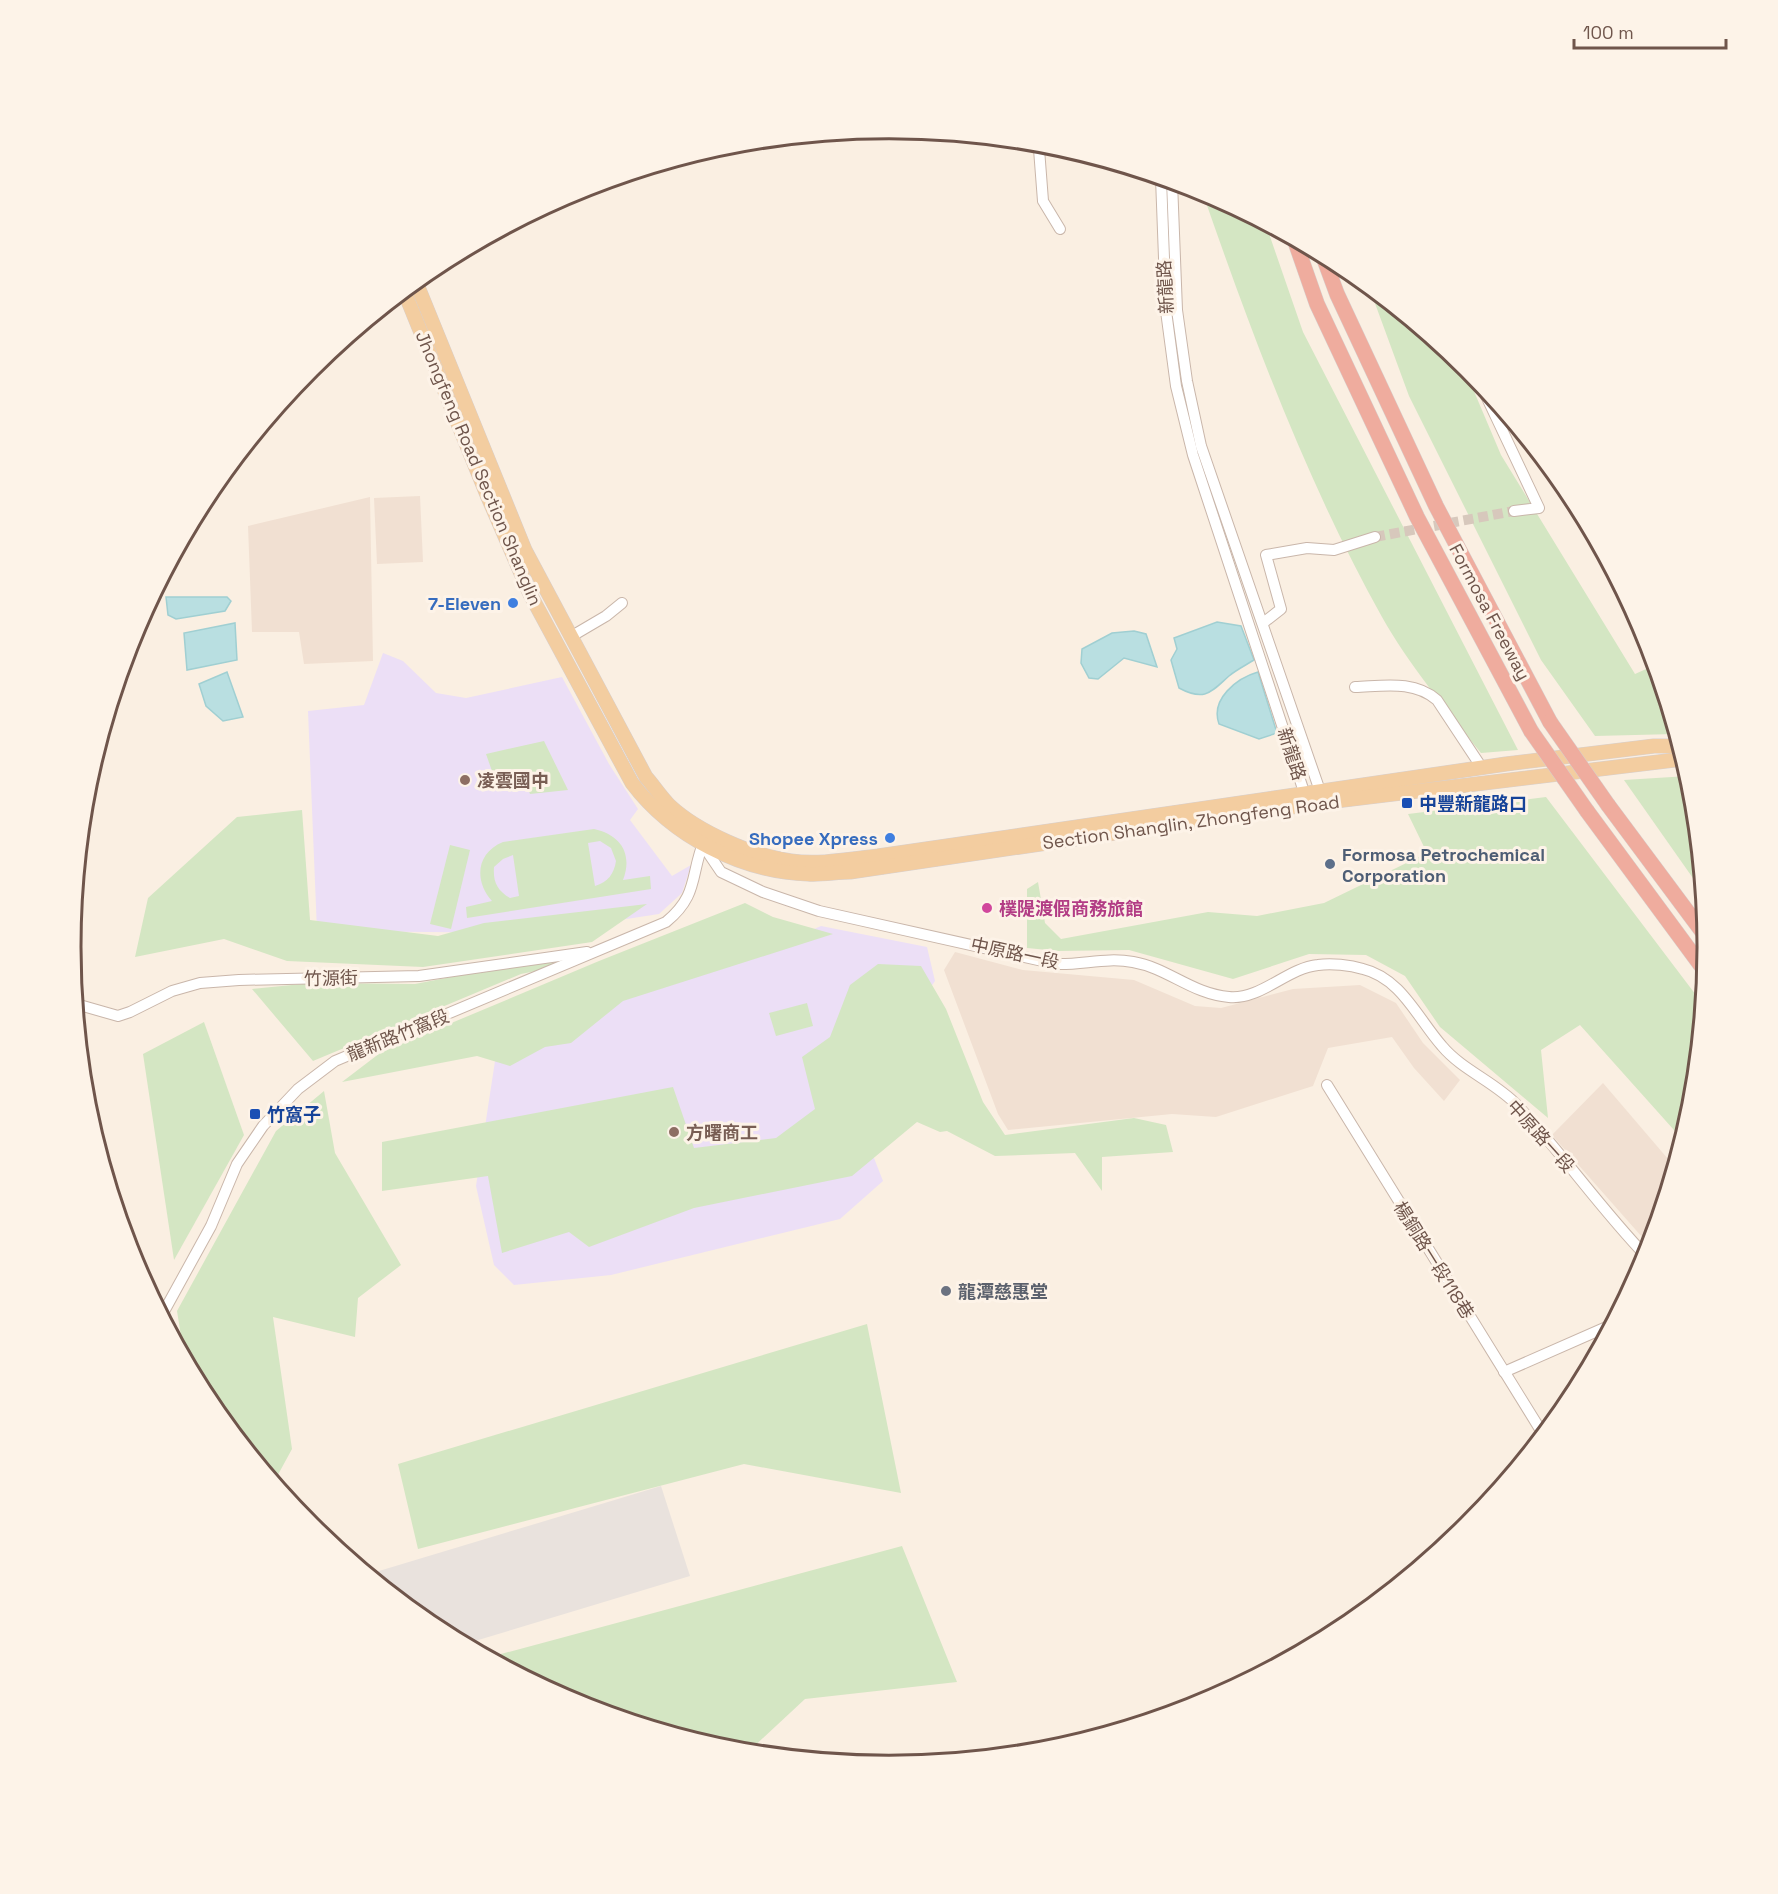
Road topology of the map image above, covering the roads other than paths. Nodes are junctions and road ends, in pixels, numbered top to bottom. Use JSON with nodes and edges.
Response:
{"nodes":[{"id":1,"x":1039,"y":154,"type":"edge"},
{"id":2,"x":1161,"y":187,"type":"edge"},
{"id":3,"x":1172,"y":191,"type":"edge"},
{"id":4,"x":1060,"y":229,"type":"dead end"},
{"id":5,"x":1298,"y":250,"type":"edge"},
{"id":6,"x":1328,"y":269,"type":"edge"},
{"id":7,"x":419,"y":290,"type":"edge"},
{"id":8,"x":407,"y":299,"type":"edge"},
{"id":9,"x":1493,"y":411,"type":"edge"},
{"id":10,"x":1514,"y":512,"type":"tunnel mouth"},
{"id":11,"x":1375,"y":537,"type":"tunnel mouth"},
{"id":12,"x":622,"y":603,"type":"dead end"},
{"id":13,"x":1263,"y":623,"type":"junction"},
{"id":14,"x":572,"y":636,"type":"junction"},
{"id":15,"x":1355,"y":687,"type":"dead end"},
{"id":16,"x":1671,"y":746,"type":"edge"},
{"id":17,"x":1674,"y":760,"type":"edge"},
{"id":18,"x":1482,"y":768,"type":"junction"},
{"id":19,"x":1305,"y":795,"type":"junction"},
{"id":20,"x":1320,"y":797,"type":"junction"},
{"id":21,"x":705,"y":838,"type":"junction"},
{"id":22,"x":1696,"y":923,"type":"edge"},
{"id":23,"x":593,"y":951,"type":"junction"},
{"id":24,"x":1697,"y":960,"type":"edge"},
{"id":25,"x":84,"y":1006,"type":"edge"},
{"id":26,"x":1327,"y":1085,"type":"dead end"},
{"id":27,"x":1638,"y":1247,"type":"edge"},
{"id":28,"x":166,"y":1308,"type":"edge"},
{"id":29,"x":1600,"y":1330,"type":"edge"},
{"id":30,"x":1504,"y":1372,"type":"junction"},
{"id":31,"x":1539,"y":1427,"type":"edge"}],
"edges":[{"from":1,"to":4,"type":"street"},
{"from":2,"to":19,"type":"street","name":"新龍路"},
{"from":3,"to":13,"type":"street","name":"新龍路"},
{"from":5,"to":24,"type":"highway","name":"Formosa Freeway","bridge":true},
{"from":6,"to":22,"type":"highway","name":"Formosa Freeway","bridge":true},
{"from":7,"to":14,"type":"main road","name":"Jhongfeng Road Section Shanglin"},
{"from":8,"to":21,"type":"main road","name":"Jhongfeng Road Section Shanglin"},
{"from":9,"to":10,"type":"street"},
{"from":11,"to":13,"type":"street"},
{"from":12,"to":14,"type":"street"},
{"from":13,"to":20,"type":"street","name":"新龍路"},
{"from":14,"to":21,"type":"main road","name":"Jhongfeng Road Section Shanglin"},
{"from":15,"to":18,"type":"street"},
{"from":16,"to":18,"type":"main road","name":"Section Shanglin, Zhongfeng Road"},
{"from":17,"to":20,"type":"main road","name":"Section Shanglin, Zhongfeng Road"},
{"from":18,"to":20,"type":"main road","name":"Section Shanglin, Zhongfeng Road"},
{"from":19,"to":20,"type":"main road","name":"Section Shanglin, Zhongfeng Road"},
{"from":19,"to":21,"type":"main road","name":"Section Shanglin, Zhongfeng Road"},
{"from":20,"to":21,"type":"main road","name":"Section Shanglin, Zhongfeng Road"},
{"from":21,"to":23,"type":"street","name":"龍新路竹窩段"},
{"from":21,"to":27,"type":"street","name":"中原路一段"},
{"from":23,"to":25,"type":"street","name":"竹源街"},
{"from":23,"to":28,"type":"street","name":"龍新路竹窩段"},
{"from":26,"to":30,"type":"street","name":"楊銅路一段118巷"},
{"from":29,"to":30,"type":"street"},
{"from":30,"to":31,"type":"street","name":"楊銅路一段118巷"}]}
